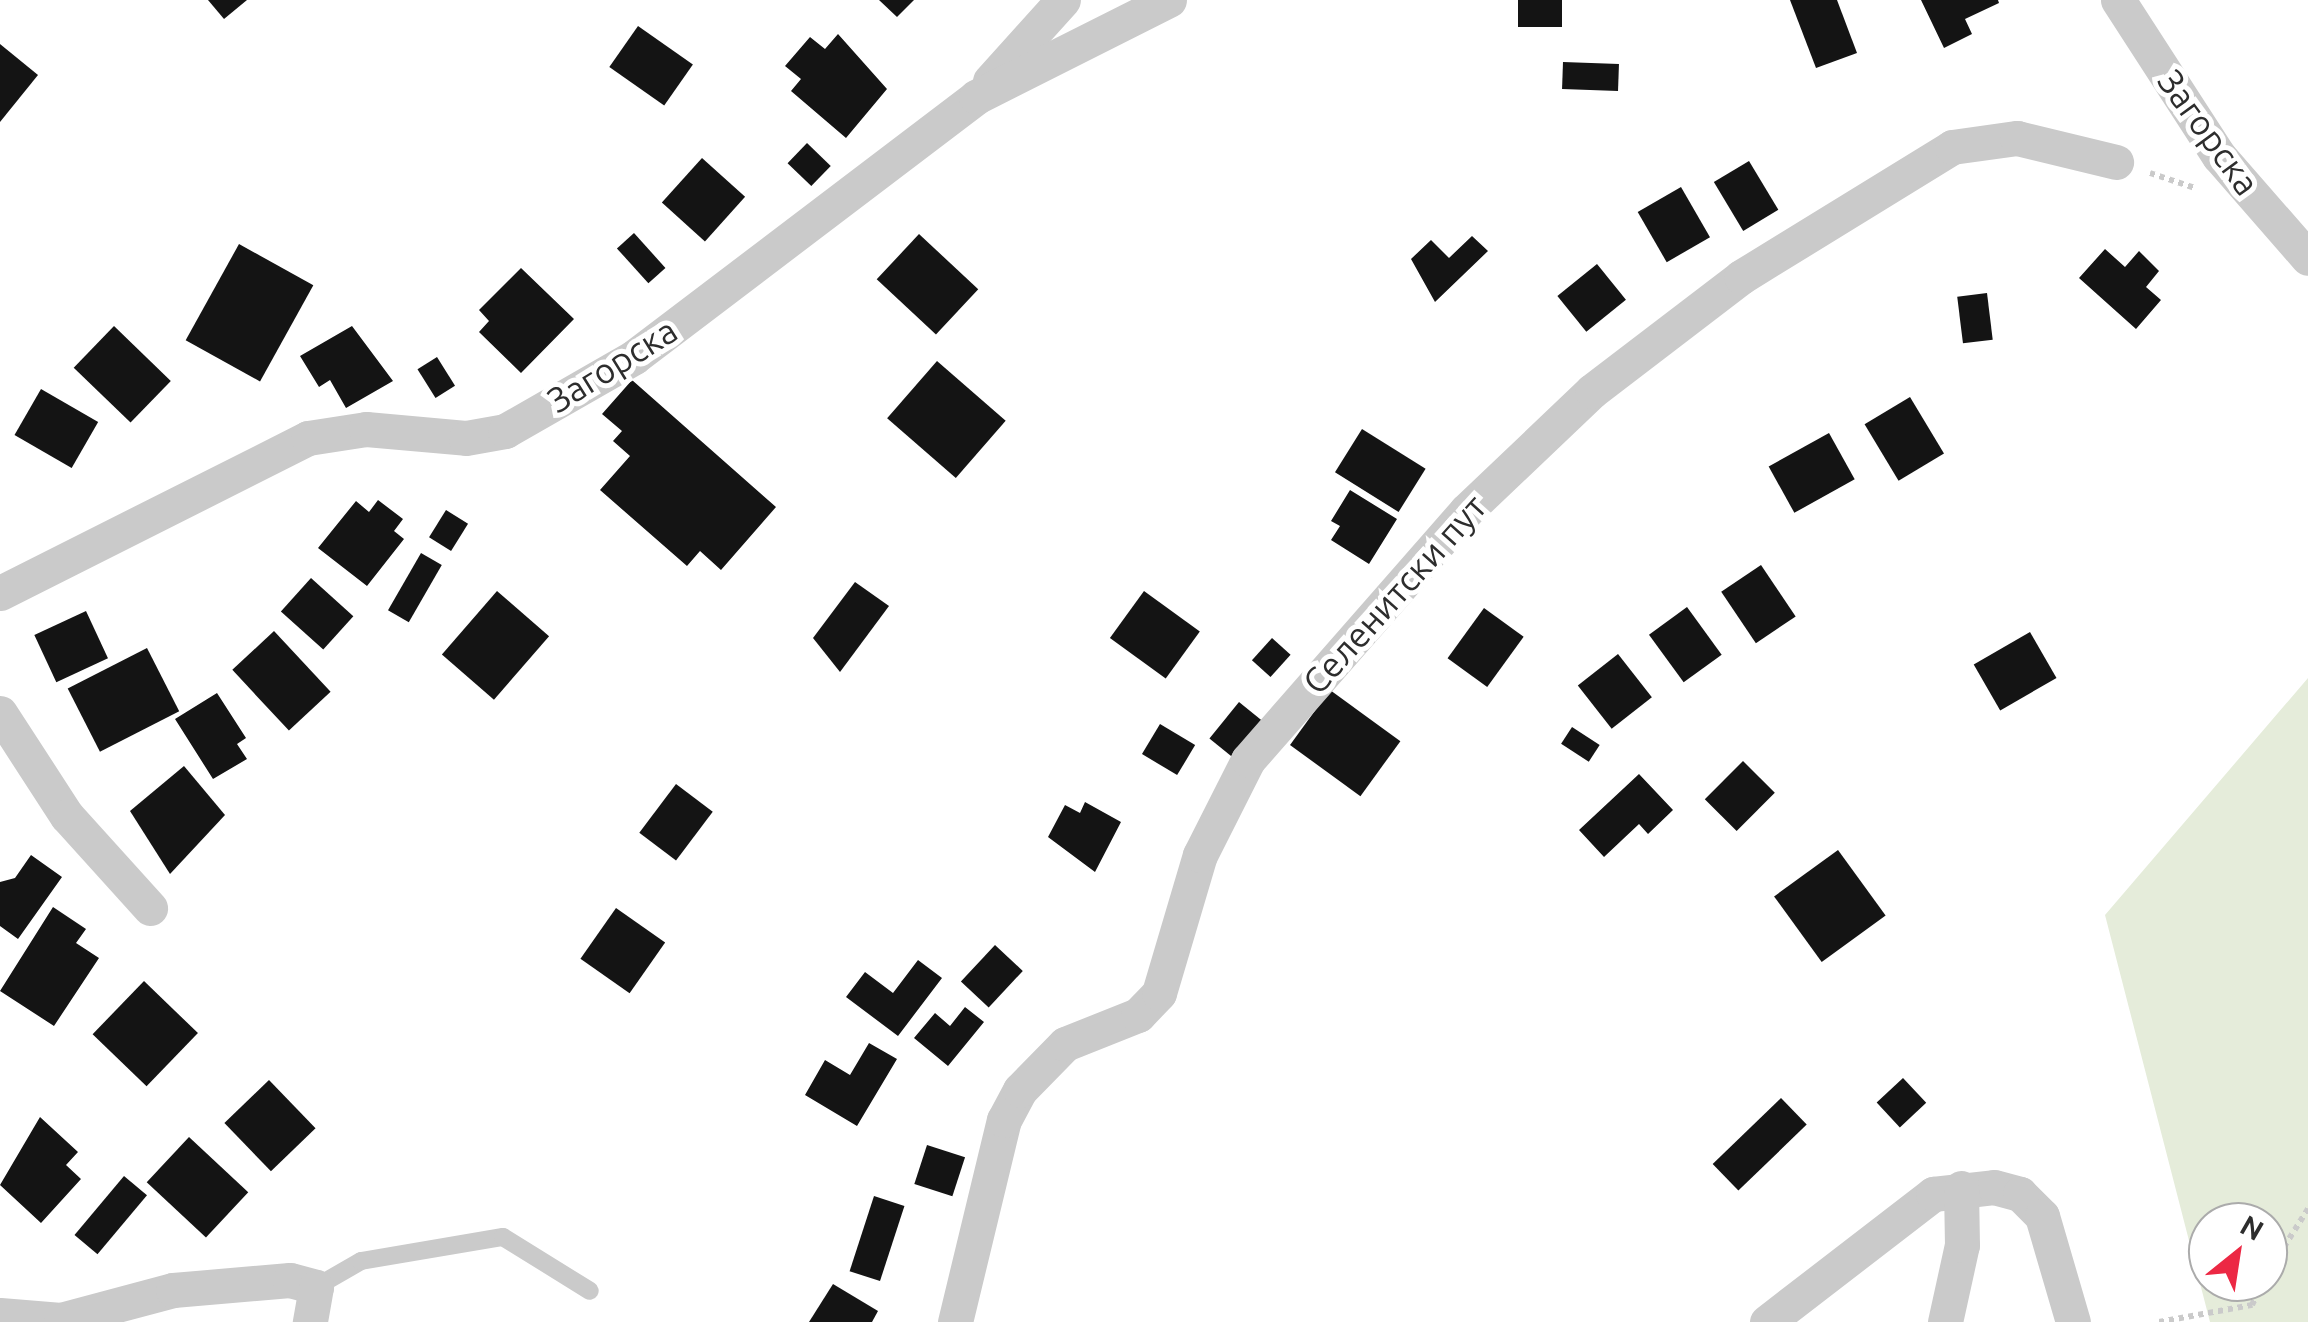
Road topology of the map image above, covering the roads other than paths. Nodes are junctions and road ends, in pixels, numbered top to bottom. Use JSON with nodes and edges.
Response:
{"nodes":[{"id":1,"x":1063,"y":0,"type":"edge"},
{"id":2,"x":1169,"y":0,"type":"edge"},
{"id":3,"x":2118,"y":0,"type":"edge"},
{"id":4,"x":976,"y":97,"type":"junction"},
{"id":5,"x":2116,"y":162,"type":"dead end"},
{"id":6,"x":2308,"y":258,"type":"edge"},
{"id":7,"x":0,"y":593,"type":"edge"},
{"id":8,"x":0,"y":713,"type":"edge"},
{"id":9,"x":150,"y":908,"type":"dead end"},
{"id":10,"x":1961,"y":1188,"type":"junction"},
{"id":11,"x":590,"y":1291,"type":"dead end"},
{"id":12,"x":313,"y":1305,"type":"edge"},
{"id":13,"x":0,"y":1315,"type":"edge"},
{"id":14,"x":954,"y":1322,"type":"edge"},
{"id":15,"x":1767,"y":1322,"type":"edge"},
{"id":16,"x":1945,"y":1322,"type":"edge"},
{"id":17,"x":2073,"y":1322,"type":"edge"}],
"edges":[{"from":1,"to":4,"type":"street"},
{"from":2,"to":4,"type":"street","name":"Загорска"},
{"from":3,"to":6,"type":"street","name":"Загорска"},
{"from":4,"to":7,"type":"street","name":"Загорска"},
{"from":5,"to":14,"type":"street","name":"Селенитски пут"},
{"from":8,"to":9,"type":"street"},
{"from":10,"to":15,"type":"street"},
{"from":10,"to":16,"type":"street"},
{"from":10,"to":17,"type":"street"},
{"from":11,"to":12,"type":"lane"},
{"from":12,"to":13,"type":"street"}]}
